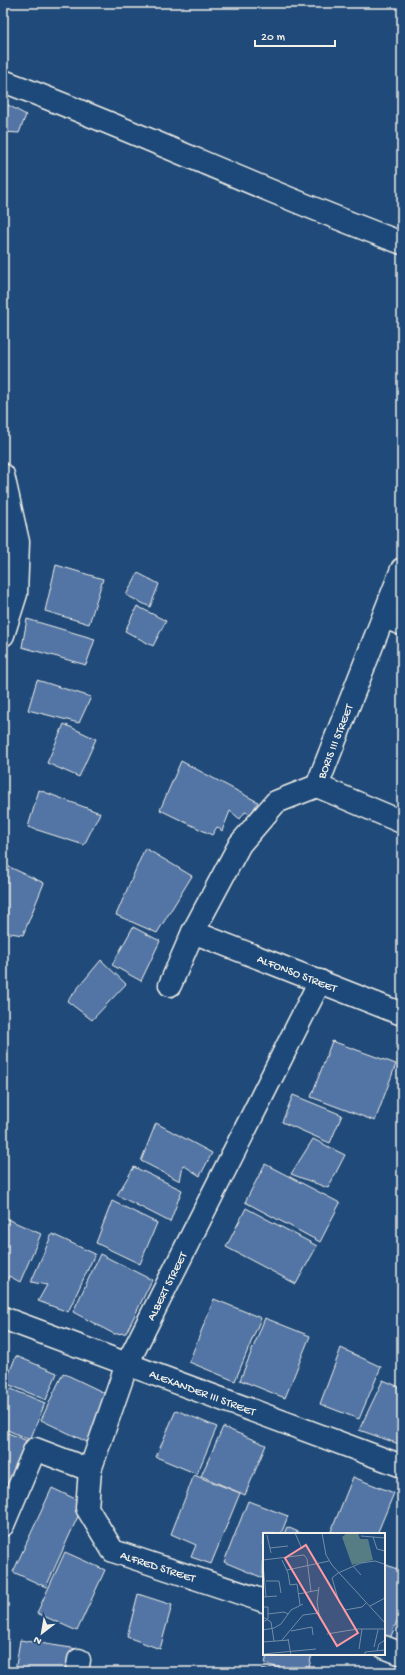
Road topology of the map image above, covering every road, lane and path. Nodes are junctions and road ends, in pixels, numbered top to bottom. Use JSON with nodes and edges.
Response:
{"nodes":[{"id":1,"x":3,"y":80,"type":"edge"},
{"id":2,"x":402,"y":242,"type":"edge"},
{"id":3,"x":3,"y":476,"type":"edge"},
{"id":4,"x":402,"y":569,"type":"edge"},
{"id":5,"x":393,"y":620,"type":"edge"},
{"id":6,"x":3,"y":635,"type":"edge"},
{"id":7,"x":317,"y":786,"type":"junction"},
{"id":8,"x":402,"y":822,"type":"edge"},
{"id":9,"x":193,"y":932,"type":"junction"},
{"id":10,"x":320,"y":980,"type":"junction"},
{"id":11,"x":170,"y":985,"type":"dead end"},
{"id":12,"x":402,"y":1014,"type":"edge"},
{"id":13,"x":3,"y":1318,"type":"edge"},
{"id":14,"x":127,"y":1364,"type":"junction"},
{"id":15,"x":402,"y":1466,"type":"edge"},
{"id":16,"x":90,"y":1470,"type":"junction"},
{"id":17,"x":3,"y":1525,"type":"edge"},
{"id":18,"x":263,"y":1601,"type":"edge"},
{"id":19,"x":385,"y":1647,"type":"edge"},
{"id":20,"x":402,"y":1654,"type":"edge"}],
"edges":[{"from":1,"to":2,"type":"street"},
{"from":3,"to":6,"type":"street"},
{"from":4,"to":5,"type":"street","name":"BORIS III STREET"},
{"from":5,"to":7,"type":"street","name":"BORIS III STREET"},
{"from":7,"to":8,"type":"street"},
{"from":7,"to":9,"type":"street","name":"BORIS III STREET"},
{"from":9,"to":10,"type":"street","name":"ALFONSO STREET"},
{"from":9,"to":11,"type":"street","name":"BORIS III STREET"},
{"from":10,"to":12,"type":"street","name":"ALFONSO STREET"},
{"from":10,"to":14,"type":"street","name":"ALBERT STREET"},
{"from":13,"to":14,"type":"street","name":"ALEXANDER III STREET"},
{"from":14,"to":15,"type":"street","name":"ALEXANDER III STREET"},
{"from":14,"to":16,"type":"street","name":"ALBERT STREET"},
{"from":16,"to":17,"type":"street"},
{"from":16,"to":18,"type":"street","name":"ALFRED STREET"},
{"from":19,"to":20,"type":"street"}]}
